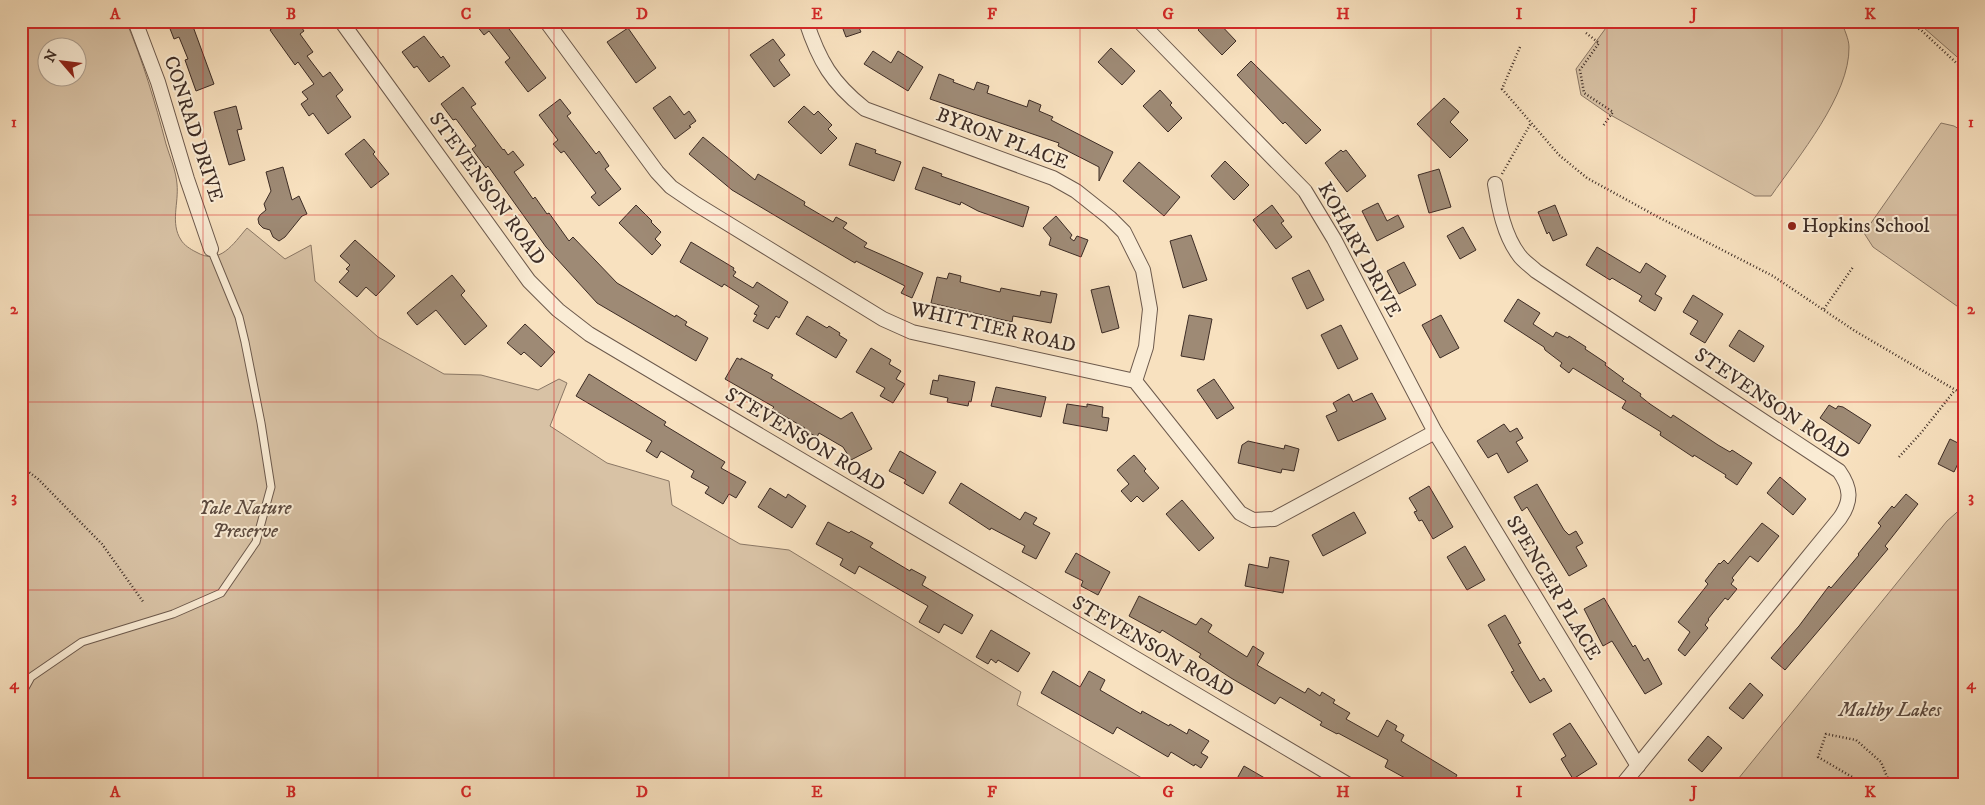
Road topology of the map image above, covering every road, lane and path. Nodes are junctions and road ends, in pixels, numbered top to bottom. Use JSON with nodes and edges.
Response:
{"nodes":[{"id":1,"x":135,"y":21,"type":"edge"},
{"id":2,"x":341,"y":21,"type":"edge"},
{"id":3,"x":546,"y":21,"type":"edge"},
{"id":4,"x":806,"y":21,"type":"edge"},
{"id":5,"x":1139,"y":21,"type":"edge"},
{"id":6,"x":1907,"y":21,"type":"edge"},
{"id":7,"x":1586,"y":33,"type":"dead end"},
{"id":8,"x":1520,"y":47,"type":"dead end"},
{"id":9,"x":1964,"y":70,"type":"edge"},
{"id":10,"x":1531,"y":123,"type":"junction"},
{"id":11,"x":1603,"y":126,"type":"dead end"},
{"id":12,"x":1496,"y":184,"type":"joint"},
{"id":13,"x":211,"y":249,"type":"joint"},
{"id":14,"x":1853,"y":267,"type":"dead end"},
{"id":15,"x":1824,"y":309,"type":"junction"},
{"id":16,"x":1135,"y":381,"type":"junction"},
{"id":17,"x":1955,"y":390,"type":"junction"},
{"id":18,"x":1964,"y":395,"type":"edge"},
{"id":19,"x":1434,"y":432,"type":"junction"},
{"id":20,"x":1899,"y":457,"type":"dead end"},
{"id":21,"x":21,"y":466,"type":"edge"},
{"id":22,"x":144,"y":603,"type":"dead end"},
{"id":23,"x":21,"y":694,"type":"edge"},
{"id":24,"x":1638,"y":766,"type":"junction"},
{"id":25,"x":1347,"y":784,"type":"edge"},
{"id":26,"x":1623,"y":784,"type":"edge"},
{"id":27,"x":1864,"y":784,"type":"edge"},
{"id":28,"x":1890,"y":784,"type":"edge"}],
"edges":[{"from":1,"to":13,"type":"street","name":"CONRAD DRIVE"},
{"from":2,"to":25,"type":"street","name":"STEVENSON ROAD"},
{"from":3,"to":16,"type":"street","name":"WHITTIER ROAD"},
{"from":4,"to":16,"type":"street","name":"BYRON PLACE"},
{"from":5,"to":19,"type":"street","name":"KOHARY DRIVE"},
{"from":6,"to":9,"type":"path"},
{"from":7,"to":11,"type":"path"},
{"from":8,"to":10,"type":"path"},
{"from":10,"to":12,"type":"path"},
{"from":10,"to":15,"type":"path"},
{"from":12,"to":24,"type":"street","name":"STEVENSON ROAD"},
{"from":13,"to":23,"type":"lane"},
{"from":14,"to":15,"type":"path"},
{"from":15,"to":17,"type":"path"},
{"from":16,"to":19,"type":"street"},
{"from":17,"to":18,"type":"path"},
{"from":17,"to":20,"type":"path"},
{"from":19,"to":24,"type":"street","name":"SPENCER PLACE"},
{"from":21,"to":22,"type":"path"},
{"from":24,"to":26,"type":"street","name":"STEVENSON ROAD"},
{"from":27,"to":28,"type":"path"}]}
